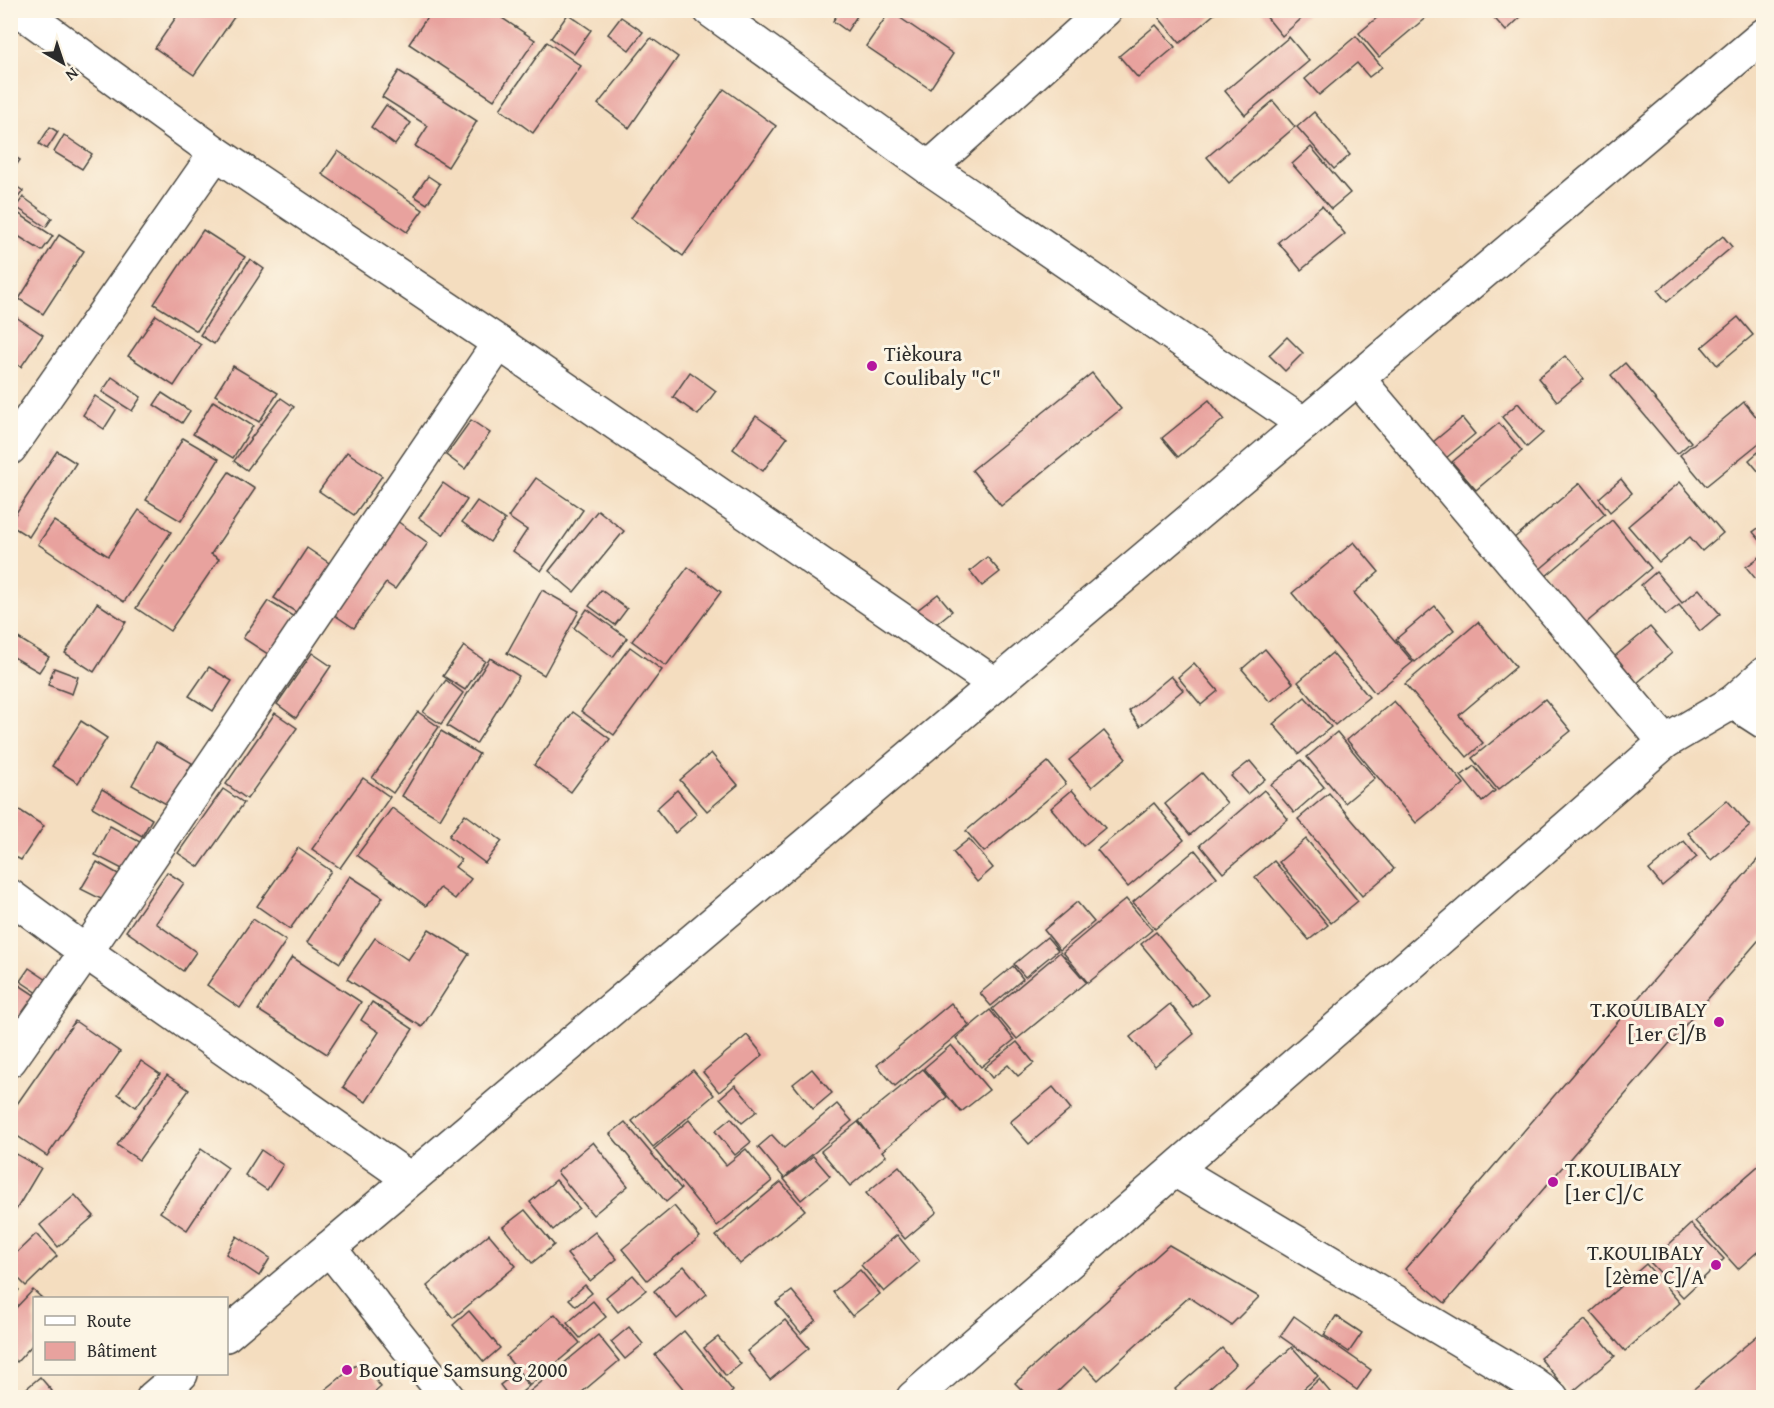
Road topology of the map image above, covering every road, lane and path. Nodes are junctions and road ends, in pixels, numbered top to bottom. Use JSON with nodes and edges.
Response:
{"nodes":[{"id":1,"x":20,"y":10,"type":"edge"},
{"id":2,"x":710,"y":10,"type":"edge"},
{"id":3,"x":1105,"y":10,"type":"edge"},
{"id":4,"x":1764,"y":35,"type":"edge"},
{"id":5,"x":216,"y":153,"type":"junction"},
{"id":6,"x":929,"y":168,"type":"junction"},
{"id":7,"x":499,"y":343,"type":"junction"},
{"id":8,"x":1357,"y":378,"type":"junction"},
{"id":9,"x":1304,"y":424,"type":"junction"},
{"id":10,"x":10,"y":448,"type":"edge"},
{"id":11,"x":1764,"y":674,"type":"edge"},
{"id":12,"x":995,"y":684,"type":"junction"},
{"id":13,"x":1733,"y":702,"type":"junction"},
{"id":14,"x":1764,"y":722,"type":"edge"},
{"id":15,"x":1665,"y":742,"type":"junction"},
{"id":16,"x":10,"y":896,"type":"edge"},
{"id":17,"x":86,"y":952,"type":"junction"},
{"id":18,"x":10,"y":1060,"type":"edge"},
{"id":19,"x":1174,"y":1170,"type":"junction"},
{"id":20,"x":410,"y":1179,"type":"junction"},
{"id":21,"x":329,"y":1248,"type":"junction"},
{"id":22,"x":228,"y":1333,"type":"edge"},
{"id":23,"x":180,"y":1375,"type":"edge"},
{"id":24,"x":1534,"y":1393,"type":"edge"},
{"id":25,"x":153,"y":1398,"type":"edge"},
{"id":26,"x":448,"y":1398,"type":"edge"},
{"id":27,"x":914,"y":1398,"type":"edge"}],
"edges":[{"from":1,"to":5,"type":"street"},
{"from":2,"to":6,"type":"street"},
{"from":3,"to":6,"type":"street"},
{"from":4,"to":8,"type":"street"},
{"from":5,"to":7,"type":"street"},
{"from":5,"to":10,"type":"street"},
{"from":6,"to":9,"type":"street"},
{"from":7,"to":12,"type":"street"},
{"from":7,"to":17,"type":"street"},
{"from":8,"to":9,"type":"street"},
{"from":8,"to":15,"type":"street"},
{"from":9,"to":12,"type":"street"},
{"from":11,"to":13,"type":"street"},
{"from":12,"to":20,"type":"street"},
{"from":13,"to":14,"type":"street"},
{"from":13,"to":15,"type":"street"},
{"from":15,"to":19,"type":"street"},
{"from":16,"to":17,"type":"street"},
{"from":17,"to":18,"type":"street"},
{"from":17,"to":20,"type":"street"},
{"from":19,"to":24,"type":"street"},
{"from":19,"to":27,"type":"street"},
{"from":20,"to":21,"type":"street"},
{"from":21,"to":22,"type":"street"},
{"from":21,"to":26,"type":"street"},
{"from":23,"to":25,"type":"street"}]}
